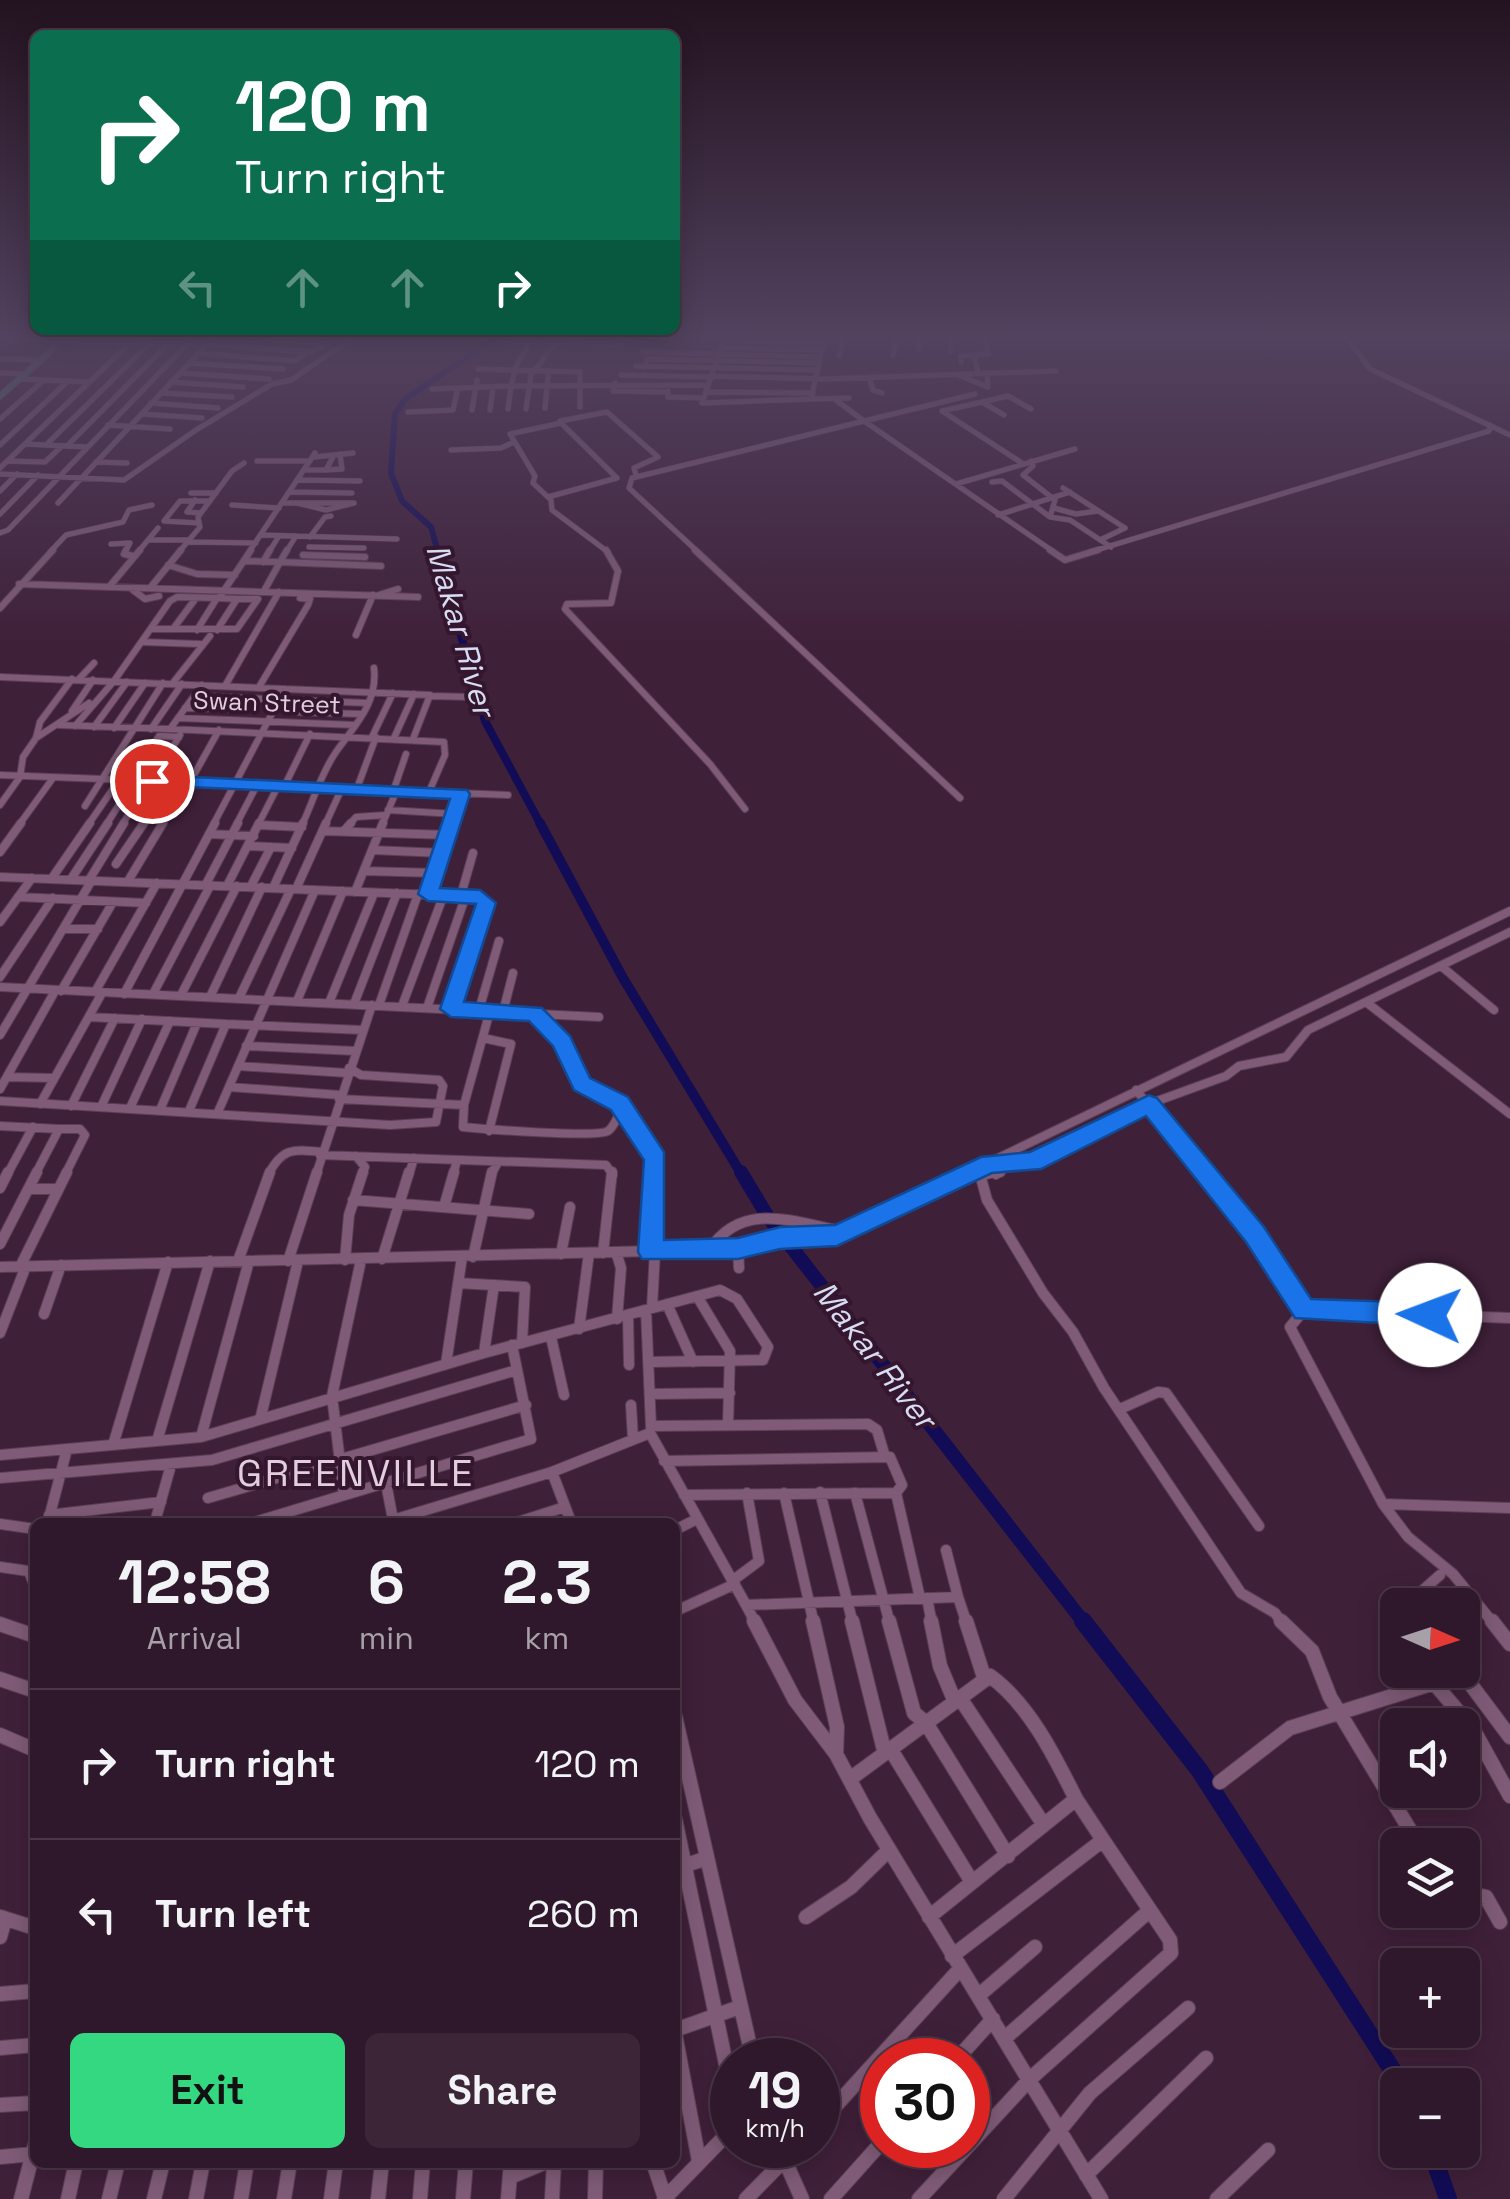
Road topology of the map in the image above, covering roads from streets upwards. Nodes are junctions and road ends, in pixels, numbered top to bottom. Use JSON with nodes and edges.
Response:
{"nodes":[{"id":1,"x":27,"y":442,"type":"edge"},
{"id":2,"x":49,"y":442,"type":"edge"},
{"id":3,"x":69,"y":442,"type":"edge"},
{"id":4,"x":93,"y":442,"type":"edge"},
{"id":5,"x":115,"y":442,"type":"edge"},
{"id":6,"x":179,"y":442,"type":"edge"},
{"id":7,"x":514,"y":442,"type":"joint"},
{"id":8,"x":580,"y":442,"type":"edge"},
{"id":9,"x":641,"y":442,"type":"edge"},
{"id":10,"x":779,"y":442,"type":"edge"},
{"id":11,"x":894,"y":442,"type":"edge"},
{"id":12,"x":989,"y":442,"type":"edge"},
{"id":13,"x":1454,"y":442,"type":"edge"},
{"id":14,"x":25,"y":444,"type":"junction"},
{"id":15,"x":46,"y":445,"type":"junction"},
{"id":16,"x":64,"y":446,"type":"junction"},
{"id":17,"x":88,"y":447,"type":"junction"},
{"id":18,"x":1076,"y":449,"type":"dead end"},
{"id":19,"x":451,"y":450,"type":"dead end"},
{"id":20,"x":353,"y":452,"type":"dead end"},
{"id":21,"x":337,"y":455,"type":"junction"},
{"id":22,"x":313,"y":457,"type":"junction"},
{"id":23,"x":1031,"y":460,"type":"junction"},
{"id":24,"x":8,"y":461,"type":"junction"},
{"id":25,"x":257,"y":461,"type":"dead end"},
{"id":26,"x":96,"y":462,"type":"junction"},
{"id":27,"x":127,"y":463,"type":"dead end"},
{"id":28,"x":244,"y":463,"type":"dead end"},
{"id":29,"x":1022,"y":463,"type":"junction"},
{"id":30,"x":304,"y":470,"type":"junction"},
{"id":31,"x":326,"y":470,"type":"junction"},
{"id":32,"x":0,"y":471,"type":"edge"},
{"id":33,"x":17,"y":474,"type":"junction"},
{"id":34,"x":38,"y":475,"type":"junction"},
{"id":35,"x":60,"y":476,"type":"junction"},
{"id":36,"x":636,"y":476,"type":"junction"},
{"id":37,"x":82,"y":478,"type":"junction"},
{"id":38,"x":298,"y":480,"type":"junction"},
{"id":39,"x":340,"y":480,"type":"junction"},
{"id":40,"x":360,"y":481,"type":"dead end"},
{"id":41,"x":992,"y":482,"type":"dead end"},
{"id":42,"x":956,"y":484,"type":"junction"},
{"id":43,"x":1063,"y":488,"type":"dead end"},
{"id":44,"x":0,"y":491,"type":"edge"},
{"id":45,"x":218,"y":491,"type":"junction"},
{"id":46,"x":289,"y":492,"type":"junction"},
{"id":47,"x":332,"y":492,"type":"junction"},
{"id":48,"x":1070,"y":492,"type":"junction"},
{"id":49,"x":352,"y":493,"type":"dead end"},
{"id":50,"x":193,"y":496,"type":"junction"},
{"id":51,"x":548,"y":497,"type":"junction"},
{"id":52,"x":1053,"y":499,"type":"junction"},
{"id":53,"x":210,"y":501,"type":"junction"},
{"id":54,"x":58,"y":503,"type":"dead end"},
{"id":55,"x":297,"y":503,"type":"junction"},
{"id":56,"x":152,"y":505,"type":"dead end"},
{"id":57,"x":232,"y":505,"type":"dead end"},
{"id":58,"x":281,"y":505,"type":"junction"},
{"id":59,"x":1033,"y":505,"type":"junction"},
{"id":60,"x":1054,"y":508,"type":"junction"},
{"id":61,"x":1098,"y":511,"type":"junction"},
{"id":62,"x":200,"y":513,"type":"junction"},
{"id":63,"x":0,"y":514,"type":"edge"},
{"id":64,"x":998,"y":515,"type":"junction"},
{"id":65,"x":331,"y":516,"type":"dead end"},
{"id":66,"x":1050,"y":516,"type":"junction"},
{"id":67,"x":1069,"y":516,"type":"junction"},
{"id":68,"x":199,"y":522,"type":"junction"},
{"id":69,"x":158,"y":528,"type":"dead end"},
{"id":70,"x":0,"y":532,"type":"edge"},
{"id":71,"x":261,"y":536,"type":"junction"},
{"id":72,"x":279,"y":536,"type":"junction"},
{"id":73,"x":296,"y":536,"type":"junction"},
{"id":74,"x":311,"y":536,"type":"junction"},
{"id":75,"x":368,"y":539,"type":"junction"},
{"id":76,"x":150,"y":540,"type":"junction"},
{"id":77,"x":397,"y":540,"type":"dead end"},
{"id":78,"x":1100,"y":540,"type":"junction"},
{"id":79,"x":189,"y":541,"type":"junction"},
{"id":80,"x":256,"y":543,"type":"junction"},
{"id":81,"x":111,"y":544,"type":"dead end"},
{"id":82,"x":308,"y":547,"type":"junction"},
{"id":83,"x":364,"y":548,"type":"junction"},
{"id":84,"x":1111,"y":548,"type":"junction"},
{"id":85,"x":303,"y":555,"type":"junction"},
{"id":86,"x":134,"y":556,"type":"junction"},
{"id":87,"x":365,"y":561,"type":"junction"},
{"id":88,"x":244,"y":562,"type":"junction"},
{"id":89,"x":263,"y":562,"type":"junction"},
{"id":90,"x":280,"y":562,"type":"junction"},
{"id":91,"x":297,"y":562,"type":"junction"},
{"id":92,"x":168,"y":565,"type":"junction"},
{"id":93,"x":381,"y":566,"type":"dead end"},
{"id":94,"x":235,"y":575,"type":"junction"},
{"id":95,"x":19,"y":584,"type":"junction"},
{"id":96,"x":109,"y":587,"type":"junction"},
{"id":97,"x":150,"y":588,"type":"junction"},
{"id":98,"x":398,"y":589,"type":"dead end"},
{"id":99,"x":133,"y":590,"type":"dead end"},
{"id":100,"x":224,"y":590,"type":"junction"},
{"id":101,"x":279,"y":592,"type":"junction"},
{"id":102,"x":296,"y":593,"type":"junction"},
{"id":103,"x":0,"y":594,"type":"edge"},
{"id":104,"x":262,"y":594,"type":"junction"},
{"id":105,"x":318,"y":594,"type":"junction"},
{"id":106,"x":11,"y":595,"type":"junction"},
{"id":107,"x":376,"y":595,"type":"junction"},
{"id":108,"x":158,"y":596,"type":"dead end"},
{"id":109,"x":418,"y":597,"type":"dead end"},
{"id":110,"x":196,"y":598,"type":"junction"},
{"id":111,"x":218,"y":598,"type":"junction"},
{"id":112,"x":237,"y":599,"type":"junction"},
{"id":113,"x":310,"y":599,"type":"junction"},
{"id":114,"x":0,"y":608,"type":"edge"},
{"id":115,"x":152,"y":629,"type":"junction"},
{"id":116,"x":173,"y":629,"type":"junction"},
{"id":117,"x":198,"y":630,"type":"junction"},
{"id":118,"x":217,"y":630,"type":"junction"},
{"id":119,"x":210,"y":636,"type":"dead end"},
{"id":120,"x":356,"y":636,"type":"dead end"},
{"id":121,"x":141,"y":642,"type":"junction"},
{"id":122,"x":200,"y":644,"type":"junction"},
{"id":123,"x":94,"y":662,"type":"dead end"},
{"id":124,"x":374,"y":668,"type":"dead end"},
{"id":125,"x":0,"y":677,"type":"edge"},
{"id":126,"x":75,"y":680,"type":"junction"},
{"id":127,"x":93,"y":680,"type":"junction"},
{"id":128,"x":114,"y":681,"type":"junction"},
{"id":129,"x":127,"y":682,"type":"junction"},
{"id":130,"x":145,"y":683,"type":"junction"},
{"id":131,"x":168,"y":684,"type":"junction"},
{"id":132,"x":182,"y":684,"type":"junction"},
{"id":133,"x":202,"y":685,"type":"junction"},
{"id":134,"x":225,"y":686,"type":"junction"},
{"id":135,"x":259,"y":688,"type":"junction"},
{"id":136,"x":285,"y":689,"type":"junction"},
{"id":137,"x":360,"y":692,"type":"junction"},
{"id":138,"x":373,"y":692,"type":"junction"},
{"id":139,"x":393,"y":693,"type":"junction"},
{"id":140,"x":414,"y":694,"type":"junction"},
{"id":141,"x":194,"y":696,"type":"junction"},
{"id":142,"x":431,"y":696,"type":"junction"},
{"id":143,"x":470,"y":697,"type":"dead end"},
{"id":144,"x":258,"y":699,"type":"junction"},
{"id":145,"x":96,"y":700,"type":"junction"},
{"id":146,"x":280,"y":700,"type":"junction"},
{"id":147,"x":299,"y":701,"type":"junction"},
{"id":148,"x":354,"y":702,"type":"junction"},
{"id":149,"x":367,"y":703,"type":"junction"},
{"id":150,"x":186,"y":708,"type":"junction"},
{"id":151,"x":251,"y":710,"type":"junction"},
{"id":152,"x":71,"y":711,"type":"junction"},
{"id":153,"x":293,"y":712,"type":"junction"},
{"id":154,"x":361,"y":714,"type":"junction"},
{"id":155,"x":178,"y":718,"type":"junction"},
{"id":156,"x":245,"y":720,"type":"junction"},
{"id":157,"x":268,"y":722,"type":"junction"},
{"id":158,"x":287,"y":722,"type":"junction"},
{"id":159,"x":59,"y":725,"type":"junction"},
{"id":160,"x":356,"y":725,"type":"junction"},
{"id":161,"x":75,"y":726,"type":"junction"},
{"id":162,"x":94,"y":727,"type":"junction"},
{"id":163,"x":114,"y":728,"type":"junction"},
{"id":164,"x":151,"y":728,"type":"junction"},
{"id":165,"x":170,"y":729,"type":"junction"},
{"id":166,"x":184,"y":729,"type":"junction"},
{"id":167,"x":219,"y":730,"type":"junction"},
{"id":168,"x":134,"y":732,"type":"junction"},
{"id":169,"x":261,"y":732,"type":"junction"},
{"id":170,"x":310,"y":734,"type":"junction"},
{"id":171,"x":159,"y":736,"type":"junction"},
{"id":172,"x":351,"y":736,"type":"junction"},
{"id":173,"x":179,"y":737,"type":"junction"},
{"id":174,"x":374,"y":737,"type":"junction"},
{"id":175,"x":36,"y":738,"type":"junction"},
{"id":176,"x":394,"y":738,"type":"junction"},
{"id":177,"x":413,"y":738,"type":"junction"},
{"id":178,"x":406,"y":754,"type":"dead end"},
{"id":179,"x":22,"y":759,"type":"junction"},
{"id":180,"x":4,"y":776,"type":"edge"},
{"id":181,"x":20,"y":777,"type":"junction"},
{"id":182,"x":53,"y":778,"type":"junction"},
{"id":183,"x":104,"y":780,"type":"junction"},
{"id":184,"x":119,"y":780,"type":"junction"},
{"id":185,"x":133,"y":780,"type":"junction"},
{"id":186,"x":152,"y":781,"type":"junction"},
{"id":187,"x":188,"y":782,"type":"junction"},
{"id":188,"x":235,"y":784,"type":"junction"},
{"id":189,"x":257,"y":785,"type":"junction"},
{"id":190,"x":281,"y":786,"type":"junction"},
{"id":191,"x":320,"y":790,"type":"junction"},
{"id":192,"x":342,"y":790,"type":"junction"},
{"id":193,"x":356,"y":790,"type":"junction"},
{"id":194,"x":395,"y":792,"type":"junction"},
{"id":195,"x":429,"y":792,"type":"junction"},
{"id":196,"x":461,"y":794,"type":"junction"},
{"id":197,"x":508,"y":795,"type":"dead end"},
{"id":198,"x":960,"y":798,"type":"dead end"},
{"id":199,"x":158,"y":802,"type":"junction"},
{"id":200,"x":174,"y":802,"type":"junction"},
{"id":201,"x":0,"y":805,"type":"edge"},
{"id":202,"x":85,"y":806,"type":"dead end"},
{"id":203,"x":745,"y":809,"type":"dead end"},
{"id":204,"x":386,"y":813,"type":"junction"},
{"id":205,"x":455,"y":814,"type":"junction"},
{"id":206,"x":259,"y":825,"type":"junction"},
{"id":207,"x":302,"y":827,"type":"junction"},
{"id":208,"x":344,"y":831,"type":"junction"},
{"id":209,"x":380,"y":832,"type":"junction"},
{"id":210,"x":209,"y":834,"type":"junction"},
{"id":211,"x":321,"y":834,"type":"junction"},
{"id":212,"x":233,"y":835,"type":"junction"},
{"id":213,"x":449,"y":835,"type":"junction"},
{"id":214,"x":254,"y":836,"type":"junction"},
{"id":215,"x":298,"y":838,"type":"junction"},
{"id":216,"x":248,"y":846,"type":"junction"},
{"id":217,"x":270,"y":847,"type":"junction"},
{"id":218,"x":292,"y":848,"type":"junction"},
{"id":219,"x":372,"y":850,"type":"junction"},
{"id":220,"x":0,"y":852,"type":"edge"},
{"id":221,"x":442,"y":853,"type":"junction"},
{"id":222,"x":474,"y":853,"type":"dead end"},
{"id":223,"x":99,"y":864,"type":"junction"},
{"id":224,"x":116,"y":864,"type":"junction"},
{"id":225,"x":138,"y":864,"type":"junction"},
{"id":226,"x":364,"y":871,"type":"junction"},
{"id":227,"x":435,"y":874,"type":"junction"},
{"id":228,"x":0,"y":876,"type":"edge"},
{"id":229,"x":32,"y":878,"type":"junction"},
{"id":230,"x":52,"y":878,"type":"junction"},
{"id":231,"x":71,"y":879,"type":"junction"},
{"id":232,"x":90,"y":880,"type":"junction"},
{"id":233,"x":128,"y":881,"type":"junction"},
{"id":234,"x":157,"y":882,"type":"junction"},
{"id":235,"x":182,"y":884,"type":"junction"},
{"id":236,"x":208,"y":886,"type":"junction"},
{"id":237,"x":232,"y":886,"type":"junction"},
{"id":238,"x":251,"y":886,"type":"junction"},
{"id":239,"x":268,"y":887,"type":"junction"},
{"id":240,"x":294,"y":889,"type":"junction"},
{"id":241,"x":314,"y":890,"type":"junction"},
{"id":242,"x":343,"y":892,"type":"junction"},
{"id":243,"x":355,"y":892,"type":"junction"},
{"id":244,"x":374,"y":892,"type":"junction"},
{"id":245,"x":396,"y":893,"type":"junction"},
{"id":246,"x":423,"y":894,"type":"junction"},
{"id":247,"x":444,"y":894,"type":"junction"},
{"id":248,"x":463,"y":895,"type":"junction"},
{"id":249,"x":18,"y":897,"type":"junction"},
{"id":250,"x":53,"y":898,"type":"junction"},
{"id":251,"x":80,"y":900,"type":"junction"},
{"id":252,"x":113,"y":902,"type":"junction"},
{"id":253,"x":146,"y":903,"type":"junction"},
{"id":254,"x":1510,"y":912,"type":"edge"},
{"id":255,"x":0,"y":922,"type":"edge"},
{"id":256,"x":98,"y":928,"type":"junction"},
{"id":257,"x":64,"y":929,"type":"junction"},
{"id":258,"x":1510,"y":932,"type":"edge"},
{"id":259,"x":498,"y":941,"type":"dead end"},
{"id":260,"x":1431,"y":950,"type":"junction"},
{"id":261,"x":1444,"y":964,"type":"junction"},
{"id":262,"x":513,"y":973,"type":"dead end"},
{"id":263,"x":0,"y":977,"type":"edge"},
{"id":264,"x":0,"y":987,"type":"edge"},
{"id":265,"x":27,"y":988,"type":"junction"},
{"id":266,"x":58,"y":991,"type":"junction"},
{"id":267,"x":99,"y":992,"type":"junction"},
{"id":268,"x":124,"y":994,"type":"junction"},
{"id":269,"x":153,"y":994,"type":"junction"},
{"id":270,"x":181,"y":995,"type":"junction"},
{"id":271,"x":210,"y":997,"type":"junction"},
{"id":272,"x":239,"y":998,"type":"junction"},
{"id":273,"x":268,"y":1000,"type":"junction"},
{"id":274,"x":297,"y":1001,"type":"junction"},
{"id":275,"x":328,"y":1002,"type":"junction"},
{"id":276,"x":1366,"y":1002,"type":"junction"},
{"id":277,"x":354,"y":1004,"type":"junction"},
{"id":278,"x":376,"y":1005,"type":"junction"},
{"id":279,"x":402,"y":1006,"type":"junction"},
{"id":280,"x":427,"y":1008,"type":"junction"},
{"id":281,"x":451,"y":1009,"type":"junction"},
{"id":282,"x":1494,"y":1010,"type":"dead end"},
{"id":283,"x":484,"y":1011,"type":"junction"},
{"id":284,"x":503,"y":1012,"type":"junction"},
{"id":285,"x":534,"y":1013,"type":"junction"},
{"id":286,"x":88,"y":1016,"type":"junction"},
{"id":287,"x":599,"y":1017,"type":"dead end"},
{"id":288,"x":115,"y":1018,"type":"junction"},
{"id":289,"x":142,"y":1019,"type":"junction"},
{"id":290,"x":170,"y":1021,"type":"junction"},
{"id":291,"x":198,"y":1022,"type":"junction"},
{"id":292,"x":226,"y":1024,"type":"junction"},
{"id":293,"x":255,"y":1025,"type":"junction"},
{"id":294,"x":362,"y":1030,"type":"junction"},
{"id":295,"x":0,"y":1034,"type":"edge"},
{"id":296,"x":482,"y":1038,"type":"junction"},
{"id":297,"x":246,"y":1046,"type":"junction"},
{"id":298,"x":355,"y":1051,"type":"junction"},
{"id":299,"x":238,"y":1066,"type":"junction"},
{"id":300,"x":348,"y":1070,"type":"junction"},
{"id":301,"x":7,"y":1077,"type":"junction"},
{"id":302,"x":54,"y":1078,"type":"junction"},
{"id":303,"x":228,"y":1087,"type":"junction"},
{"id":304,"x":0,"y":1090,"type":"edge"},
{"id":305,"x":1136,"y":1090,"type":"junction"},
{"id":306,"x":339,"y":1097,"type":"junction"},
{"id":307,"x":0,"y":1101,"type":"edge"},
{"id":308,"x":40,"y":1104,"type":"junction"},
{"id":309,"x":439,"y":1104,"type":"junction"},
{"id":310,"x":1149,"y":1104,"type":"junction"},
{"id":311,"x":464,"y":1105,"type":"junction"},
{"id":312,"x":71,"y":1106,"type":"junction"},
{"id":313,"x":101,"y":1106,"type":"junction"},
{"id":314,"x":130,"y":1108,"type":"junction"},
{"id":315,"x":160,"y":1110,"type":"junction"},
{"id":316,"x":190,"y":1111,"type":"junction"},
{"id":317,"x":218,"y":1112,"type":"junction"},
{"id":318,"x":621,"y":1112,"type":"junction"},
{"id":319,"x":1510,"y":1114,"type":"edge"},
{"id":320,"x":332,"y":1120,"type":"junction"},
{"id":321,"x":3,"y":1126,"type":"edge"},
{"id":322,"x":33,"y":1127,"type":"junction"},
{"id":323,"x":59,"y":1129,"type":"junction"},
{"id":324,"x":489,"y":1131,"type":"junction"},
{"id":325,"x":0,"y":1138,"type":"edge"},
{"id":326,"x":321,"y":1154,"type":"junction"},
{"id":327,"x":356,"y":1156,"type":"junction"},
{"id":328,"x":414,"y":1158,"type":"junction"},
{"id":329,"x":456,"y":1160,"type":"junction"},
{"id":330,"x":497,"y":1164,"type":"junction"},
{"id":331,"x":989,"y":1164,"type":"junction"},
{"id":332,"x":1008,"y":1166,"type":"junction"},
{"id":333,"x":978,"y":1171,"type":"junction"},
{"id":334,"x":0,"y":1188,"type":"edge"},
{"id":335,"x":58,"y":1188,"type":"junction"},
{"id":336,"x":29,"y":1189,"type":"junction"},
{"id":337,"x":353,"y":1200,"type":"junction"},
{"id":338,"x":400,"y":1202,"type":"junction"},
{"id":339,"x":444,"y":1207,"type":"junction"},
{"id":340,"x":570,"y":1207,"type":"dead end"},
{"id":341,"x":482,"y":1213,"type":"junction"},
{"id":342,"x":529,"y":1214,"type":"dead end"},
{"id":343,"x":848,"y":1231,"type":"junction"},
{"id":344,"x":0,"y":1244,"type":"edge"},
{"id":345,"x":738,"y":1249,"type":"junction"},
{"id":346,"x":709,"y":1250,"type":"junction"},
{"id":347,"x":653,"y":1251,"type":"junction"},
{"id":348,"x":616,"y":1252,"type":"junction"},
{"id":349,"x":589,"y":1253,"type":"junction"},
{"id":350,"x":602,"y":1253,"type":"junction"},
{"id":351,"x":561,"y":1254,"type":"junction"},
{"id":352,"x":468,"y":1257,"type":"junction"},
{"id":353,"x":382,"y":1259,"type":"junction"},
{"id":354,"x":344,"y":1260,"type":"junction"},
{"id":355,"x":361,"y":1260,"type":"junction"},
{"id":356,"x":210,"y":1261,"type":"junction"},
{"id":357,"x":243,"y":1261,"type":"junction"},
{"id":358,"x":293,"y":1261,"type":"junction"},
{"id":359,"x":168,"y":1262,"type":"junction"},
{"id":360,"x":23,"y":1266,"type":"junction"},
{"id":361,"x":61,"y":1266,"type":"junction"},
{"id":362,"x":0,"y":1267,"type":"edge"},
{"id":363,"x":739,"y":1268,"type":"dead end"},
{"id":364,"x":458,"y":1284,"type":"junction"},
{"id":365,"x":494,"y":1284,"type":"junction"},
{"id":366,"x":696,"y":1296,"type":"junction"},
{"id":367,"x":667,"y":1304,"type":"junction"},
{"id":368,"x":649,"y":1309,"type":"junction"},
{"id":369,"x":1304,"y":1310,"type":"junction"},
{"id":370,"x":44,"y":1314,"type":"dead end"},
{"id":371,"x":622,"y":1317,"type":"junction"},
{"id":372,"x":1510,"y":1318,"type":"edge"},
{"id":373,"x":579,"y":1329,"type":"junction"},
{"id":374,"x":0,"y":1332,"type":"edge"},
{"id":375,"x":551,"y":1336,"type":"junction"},
{"id":376,"x":517,"y":1344,"type":"junction"},
{"id":377,"x":484,"y":1353,"type":"junction"},
{"id":378,"x":649,"y":1362,"type":"junction"},
{"id":379,"x":693,"y":1362,"type":"junction"},
{"id":380,"x":732,"y":1363,"type":"junction"},
{"id":381,"x":446,"y":1364,"type":"junction"},
{"id":382,"x":629,"y":1364,"type":"dead end"},
{"id":383,"x":516,"y":1370,"type":"junction"},
{"id":384,"x":730,"y":1393,"type":"junction"},
{"id":385,"x":651,"y":1394,"type":"junction"},
{"id":386,"x":564,"y":1395,"type":"dead end"},
{"id":387,"x":332,"y":1396,"type":"junction"},
{"id":388,"x":526,"y":1404,"type":"junction"},
{"id":389,"x":630,"y":1405,"type":"dead end"},
{"id":390,"x":1120,"y":1409,"type":"junction"},
{"id":391,"x":261,"y":1416,"type":"junction"},
{"id":392,"x":336,"y":1424,"type":"junction"},
{"id":393,"x":728,"y":1426,"type":"junction"},
{"id":394,"x":650,"y":1429,"type":"junction"},
{"id":395,"x":202,"y":1437,"type":"junction"},
{"id":396,"x":633,"y":1439,"type":"junction"},
{"id":397,"x":157,"y":1441,"type":"junction"},
{"id":398,"x":113,"y":1445,"type":"junction"},
{"id":399,"x":68,"y":1450,"type":"junction"},
{"id":400,"x":0,"y":1456,"type":"edge"},
{"id":401,"x":885,"y":1457,"type":"junction"},
{"id":402,"x":342,"y":1459,"type":"junction"},
{"id":403,"x":664,"y":1461,"type":"junction"},
{"id":404,"x":171,"y":1465,"type":"junction"},
{"id":405,"x":61,"y":1472,"type":"junction"},
{"id":406,"x":552,"y":1472,"type":"junction"},
{"id":407,"x":0,"y":1478,"type":"edge"},
{"id":408,"x":386,"y":1483,"type":"junction"},
{"id":409,"x":820,"y":1492,"type":"junction"},
{"id":410,"x":747,"y":1493,"type":"junction"},
{"id":411,"x":784,"y":1493,"type":"junction"},
{"id":412,"x":856,"y":1493,"type":"junction"},
{"id":413,"x":896,"y":1493,"type":"junction"},
{"id":414,"x":344,"y":1495,"type":"junction"},
{"id":415,"x":684,"y":1496,"type":"junction"},
{"id":416,"x":208,"y":1498,"type":"dead end"},
{"id":417,"x":161,"y":1502,"type":"junction"},
{"id":418,"x":1383,"y":1504,"type":"junction"},
{"id":419,"x":565,"y":1506,"type":"junction"},
{"id":420,"x":1510,"y":1508,"type":"edge"},
{"id":421,"x":48,"y":1518,"type":"edge"},
{"id":422,"x":156,"y":1518,"type":"edge"},
{"id":423,"x":267,"y":1518,"type":"edge"},
{"id":424,"x":389,"y":1518,"type":"edge"},
{"id":425,"x":410,"y":1518,"type":"edge"},
{"id":426,"x":530,"y":1518,"type":"edge"},
{"id":427,"x":570,"y":1518,"type":"edge"},
{"id":428,"x":696,"y":1519,"type":"junction"},
{"id":429,"x":0,"y":1524,"type":"edge"},
{"id":430,"x":1260,"y":1526,"type":"dead end"},
{"id":431,"x":680,"y":1527,"type":"edge"},
{"id":432,"x":30,"y":1528,"type":"edge"},
{"id":433,"x":946,"y":1550,"type":"dead end"},
{"id":434,"x":0,"y":1567,"type":"edge"},
{"id":435,"x":30,"y":1570,"type":"edge"},
{"id":436,"x":1446,"y":1574,"type":"junction"},
{"id":437,"x":734,"y":1583,"type":"junction"},
{"id":438,"x":1427,"y":1588,"type":"edge"},
{"id":439,"x":924,"y":1598,"type":"junction"},
{"id":440,"x":958,"y":1598,"type":"junction"},
{"id":441,"x":883,"y":1600,"type":"junction"},
{"id":442,"x":846,"y":1601,"type":"junction"},
{"id":443,"x":807,"y":1602,"type":"junction"},
{"id":444,"x":746,"y":1605,"type":"junction"},
{"id":445,"x":680,"y":1609,"type":"edge"},
{"id":446,"x":0,"y":1624,"type":"edge"},
{"id":447,"x":30,"y":1634,"type":"edge"},
{"id":448,"x":1507,"y":1638,"type":"edge"},
{"id":449,"x":984,"y":1678,"type":"junction"},
{"id":450,"x":0,"y":1679,"type":"edge"},
{"id":451,"x":1412,"y":1688,"type":"edge"},
{"id":452,"x":1440,"y":1688,"type":"edge"},
{"id":453,"x":1473,"y":1688,"type":"edge"},
{"id":454,"x":30,"y":1690,"type":"edge"},
{"id":455,"x":958,"y":1700,"type":"junction"},
{"id":456,"x":1339,"y":1713,"type":"junction"},
{"id":457,"x":926,"y":1723,"type":"junction"},
{"id":458,"x":0,"y":1734,"type":"edge"},
{"id":459,"x":1510,"y":1737,"type":"edge"},
{"id":460,"x":680,"y":1738,"type":"edge"},
{"id":461,"x":30,"y":1748,"type":"edge"},
{"id":462,"x":888,"y":1750,"type":"junction"},
{"id":463,"x":836,"y":1754,"type":"junction"},
{"id":464,"x":850,"y":1779,"type":"junction"},
{"id":465,"x":1220,"y":1782,"type":"dead end"},
{"id":466,"x":1510,"y":1796,"type":"edge"},
{"id":467,"x":1076,"y":1799,"type":"junction"},
{"id":468,"x":1044,"y":1825,"type":"junction"},
{"id":469,"x":1409,"y":1828,"type":"edge"},
{"id":470,"x":1103,"y":1840,"type":"junction"},
{"id":471,"x":889,"y":1850,"type":"junction"},
{"id":472,"x":1008,"y":1856,"type":"junction"},
{"id":473,"x":701,"y":1860,"type":"dead end"},
{"id":474,"x":680,"y":1868,"type":"edge"},
{"id":475,"x":972,"y":1882,"type":"junction"},
{"id":476,"x":1480,"y":1896,"type":"edge"},
{"id":477,"x":1149,"y":1911,"type":"junction"},
{"id":478,"x":806,"y":1917,"type":"dead end"},
{"id":479,"x":929,"y":1917,"type":"junction"},
{"id":480,"x":3,"y":1918,"type":"edge"},
{"id":481,"x":1500,"y":1922,"type":"dead end"},
{"id":482,"x":30,"y":1926,"type":"edge"},
{"id":483,"x":0,"y":1937,"type":"edge"},
{"id":484,"x":1035,"y":1947,"type":"dead end"},
{"id":485,"x":956,"y":1963,"type":"junction"},
{"id":486,"x":30,"y":1992,"type":"edge"},
{"id":487,"x":0,"y":1994,"type":"edge"},
{"id":488,"x":978,"y":1996,"type":"junction"},
{"id":489,"x":1188,"y":2008,"type":"dead end"},
{"id":490,"x":734,"y":2009,"type":"dead end"},
{"id":491,"x":716,"y":2015,"type":"junction"},
{"id":492,"x":993,"y":2020,"type":"junction"},
{"id":493,"x":680,"y":2030,"type":"edge"},
{"id":494,"x":721,"y":2038,"type":"edge"},
{"id":495,"x":749,"y":2038,"type":"edge"},
{"id":496,"x":976,"y":2038,"type":"edge"},
{"id":497,"x":1006,"y":2038,"type":"junction"},
{"id":498,"x":30,"y":2045,"type":"edge"},
{"id":499,"x":0,"y":2048,"type":"edge"},
{"id":500,"x":1206,"y":2058,"type":"dead end"},
{"id":501,"x":680,"y":2059,"type":"edge"},
{"id":502,"x":1030,"y":2079,"type":"junction"},
{"id":503,"x":840,"y":2098,"type":"edge"},
{"id":504,"x":30,"y":2103,"type":"edge"},
{"id":505,"x":0,"y":2105,"type":"edge"},
{"id":506,"x":1058,"y":2129,"type":"junction"},
{"id":507,"x":1268,"y":2150,"type":"dead end"},
{"id":508,"x":30,"y":2151,"type":"edge"},
{"id":509,"x":710,"y":2151,"type":"edge"},
{"id":510,"x":0,"y":2156,"type":"edge"},
{"id":511,"x":699,"y":2162,"type":"junction"},
{"id":512,"x":30,"y":2165,"type":"edge"},
{"id":513,"x":860,"y":2167,"type":"edge"},
{"id":514,"x":75,"y":2168,"type":"edge"},
{"id":515,"x":117,"y":2168,"type":"edge"},
{"id":516,"x":161,"y":2168,"type":"edge"},
{"id":517,"x":202,"y":2168,"type":"edge"},
{"id":518,"x":247,"y":2168,"type":"edge"},
{"id":519,"x":289,"y":2168,"type":"edge"},
{"id":520,"x":335,"y":2168,"type":"edge"},
{"id":521,"x":381,"y":2168,"type":"edge"},
{"id":522,"x":423,"y":2168,"type":"edge"},
{"id":523,"x":466,"y":2168,"type":"edge"},
{"id":524,"x":554,"y":2168,"type":"edge"},
{"id":525,"x":596,"y":2168,"type":"edge"},
{"id":526,"x":655,"y":2168,"type":"edge"},
{"id":527,"x":770,"y":2168,"type":"edge"},
{"id":528,"x":788,"y":2168,"type":"edge"},
{"id":529,"x":510,"y":2170,"type":"edge"},
{"id":530,"x":1086,"y":2176,"type":"junction"},
{"id":531,"x":1097,"y":2197,"type":"edge"},
{"id":532,"x":664,"y":2198,"type":"edge"},
{"id":533,"x":21,"y":2199,"type":"edge"},
{"id":534,"x":68,"y":2199,"type":"edge"},
{"id":535,"x":109,"y":2199,"type":"edge"},
{"id":536,"x":154,"y":2199,"type":"edge"},
{"id":537,"x":196,"y":2199,"type":"edge"},
{"id":538,"x":241,"y":2199,"type":"edge"},
{"id":539,"x":284,"y":2199,"type":"edge"},
{"id":540,"x":331,"y":2199,"type":"edge"},
{"id":541,"x":378,"y":2199,"type":"edge"},
{"id":542,"x":420,"y":2199,"type":"edge"},
{"id":543,"x":463,"y":2199,"type":"edge"},
{"id":544,"x":508,"y":2199,"type":"edge"},
{"id":545,"x":552,"y":2199,"type":"edge"},
{"id":546,"x":595,"y":2199,"type":"edge"},
{"id":547,"x":746,"y":2199,"type":"edge"},
{"id":548,"x":802,"y":2199,"type":"edge"},
{"id":549,"x":831,"y":2199,"type":"edge"},
{"id":550,"x":919,"y":2199,"type":"edge"},
{"id":551,"x":1004,"y":2199,"type":"edge"},
{"id":552,"x":1217,"y":2199,"type":"edge"}],
"edges":[{"from":1,"to":14,"type":"street"},
{"from":2,"to":15,"type":"street"},
{"from":3,"to":16,"type":"street"},
{"from":4,"to":17,"type":"street"},
{"from":5,"to":26,"type":"street"},
{"from":6,"to":37,"type":"street"},
{"from":7,"to":19,"type":"street"},
{"from":7,"to":51,"type":"street"},
{"from":8,"to":51,"type":"street"},
{"from":9,"to":36,"type":"street"},
{"from":10,"to":36,"type":"street"},
{"from":11,"to":42,"type":"street"},
{"from":12,"to":29,"type":"street"},
{"from":13,"to":84,"type":"street"},
{"from":14,"to":15,"type":"street"},
{"from":14,"to":24,"type":"street"},
{"from":15,"to":16,"type":"street"},
{"from":16,"to":17,"type":"street"},
{"from":16,"to":24,"type":"street"},
{"from":17,"to":35,"type":"street"},
{"from":18,"to":23,"type":"street"},
{"from":20,"to":21,"type":"street"},
{"from":21,"to":22,"type":"street"},
{"from":21,"to":31,"type":"street"},
{"from":21,"to":31,"type":"street"},
{"from":22,"to":25,"type":"street"},
{"from":22,"to":30,"type":"street"},
{"from":23,"to":29,"type":"street"},
{"from":23,"to":52,"type":"street"},
{"from":24,"to":32,"type":"street"},
{"from":26,"to":27,"type":"street"},
{"from":26,"to":37,"type":"street"},
{"from":28,"to":45,"type":"street"},
{"from":29,"to":42,"type":"street"},
{"from":30,"to":31,"type":"street"},
{"from":30,"to":38,"type":"street"},
{"from":32,"to":33,"type":"street"},
{"from":33,"to":34,"type":"street"},
{"from":33,"to":44,"type":"street"},
{"from":34,"to":35,"type":"street"},
{"from":34,"to":63,"type":"street"},
{"from":35,"to":37,"type":"street"},
{"from":35,"to":70,"type":"street"},
{"from":36,"to":198,"type":"street"},
{"from":37,"to":54,"type":"street"},
{"from":38,"to":39,"type":"street"},
{"from":38,"to":46,"type":"street"},
{"from":39,"to":40,"type":"street"},
{"from":39,"to":47,"type":"street"},
{"from":41,"to":59,"type":"street"},
{"from":42,"to":64,"type":"street"},
{"from":43,"to":48,"type":"street"},
{"from":45,"to":50,"type":"street"},
{"from":45,"to":53,"type":"street"},
{"from":46,"to":47,"type":"street"},
{"from":46,"to":58,"type":"street"},
{"from":47,"to":49,"type":"street"},
{"from":48,"to":52,"type":"street"},
{"from":48,"to":61,"type":"street"},
{"from":50,"to":53,"type":"street"},
{"from":50,"to":62,"type":"street"},
{"from":50,"to":68,"type":"street"},
{"from":51,"to":203,"type":"street"},
{"from":52,"to":59,"type":"street"},
{"from":52,"to":60,"type":"street"},
{"from":53,"to":62,"type":"street"},
{"from":55,"to":55,"type":"street"},
{"from":55,"to":58,"type":"street"},
{"from":56,"to":95,"type":"street"},
{"from":57,"to":58,"type":"street"},
{"from":58,"to":71,"type":"street"},
{"from":59,"to":64,"type":"street"},
{"from":59,"to":66,"type":"street"},
{"from":60,"to":66,"type":"street"},
{"from":60,"to":67,"type":"street"},
{"from":61,"to":67,"type":"street"},
{"from":61,"to":78,"type":"street"},
{"from":62,"to":68,"type":"street"},
{"from":64,"to":84,"type":"street"},
{"from":65,"to":74,"type":"street"},
{"from":66,"to":67,"type":"street"},
{"from":67,"to":78,"type":"street"},
{"from":68,"to":79,"type":"street"},
{"from":69,"to":76,"type":"street"},
{"from":71,"to":72,"type":"street"},
{"from":71,"to":80,"type":"street"},
{"from":72,"to":73,"type":"street"},
{"from":72,"to":89,"type":"street"},
{"from":73,"to":74,"type":"street"},
{"from":73,"to":90,"type":"street"},
{"from":74,"to":75,"type":"street"},
{"from":74,"to":82,"type":"street"},
{"from":75,"to":77,"type":"street"},
{"from":75,"to":83,"type":"street"},
{"from":76,"to":79,"type":"street"},
{"from":76,"to":86,"type":"street"},
{"from":78,"to":84,"type":"street"},
{"from":79,"to":80,"type":"street"},
{"from":79,"to":92,"type":"street"},
{"from":80,"to":88,"type":"street"},
{"from":81,"to":86,"type":"street"},
{"from":82,"to":83,"type":"street"},
{"from":82,"to":85,"type":"street"},
{"from":83,"to":87,"type":"street"},
{"from":85,"to":87,"type":"street"},
{"from":85,"to":91,"type":"street"},
{"from":86,"to":96,"type":"street"},
{"from":87,"to":91,"type":"street"},
{"from":87,"to":93,"type":"street"},
{"from":88,"to":89,"type":"street"},
{"from":88,"to":94,"type":"street"},
{"from":89,"to":90,"type":"street"},
{"from":90,"to":91,"type":"street"},
{"from":90,"to":104,"type":"street"},
{"from":92,"to":94,"type":"street"},
{"from":92,"to":97,"type":"street"},
{"from":94,"to":100,"type":"street"},
{"from":95,"to":96,"type":"street"},
{"from":95,"to":106,"type":"street"},
{"from":96,"to":97,"type":"street"},
{"from":97,"to":100,"type":"street"},
{"from":98,"to":107,"type":"street"},
{"from":99,"to":108,"type":"street"},
{"from":100,"to":104,"type":"street"},
{"from":100,"to":111,"type":"street"},
{"from":101,"to":102,"type":"street"},
{"from":101,"to":104,"type":"street"},
{"from":101,"to":134,"type":"street"},
{"from":102,"to":105,"type":"street"},
{"from":102,"to":113,"type":"street"},
{"from":103,"to":106,"type":"street"},
{"from":104,"to":112,"type":"street"},
{"from":104,"to":118,"type":"street"},
{"from":105,"to":107,"type":"street"},
{"from":105,"to":113,"type":"street"},
{"from":106,"to":114,"type":"street"},
{"from":107,"to":109,"type":"street"},
{"from":107,"to":120,"type":"street"},
{"from":110,"to":111,"type":"street"},
{"from":110,"to":115,"type":"street"},
{"from":110,"to":116,"type":"street"},
{"from":111,"to":112,"type":"street"},
{"from":111,"to":117,"type":"street"},
{"from":112,"to":118,"type":"street"},
{"from":113,"to":135,"type":"street"},
{"from":115,"to":116,"type":"street"},
{"from":115,"to":121,"type":"street"},
{"from":116,"to":117,"type":"street"},
{"from":117,"to":118,"type":"street"},
{"from":119,"to":122,"type":"street"},
{"from":121,"to":122,"type":"street"},
{"from":121,"to":128,"type":"street"},
{"from":122,"to":131,"type":"street"},
{"from":123,"to":126,"type":"street"},
{"from":124,"to":138,"type":"street"},
{"from":125,"to":126,"type":"street"},
{"from":126,"to":127,"type":"street"},
{"from":126,"to":175,"type":"street"},
{"from":127,"to":128,"type":"street"},
{"from":127,"to":152,"type":"street"},
{"from":128,"to":129,"type":"street"},
{"from":128,"to":145,"type":"street"},
{"from":129,"to":130,"type":"street"},
{"from":129,"to":162,"type":"street"},
{"from":130,"to":131,"type":"street"},
{"from":130,"to":163,"type":"street"},
{"from":131,"to":132,"type":"street"},
{"from":131,"to":168,"type":"street"},
{"from":132,"to":133,"type":"street"},
{"from":132,"to":164,"type":"street"},
{"from":133,"to":134,"type":"street"},
{"from":133,"to":141,"type":"street"},
{"from":134,"to":135,"type":"street"},
{"from":135,"to":136,"type":"street"},
{"from":136,"to":137,"type":"street"},
{"from":136,"to":146,"type":"street"},
{"from":137,"to":138,"type":"street"},
{"from":137,"to":148,"type":"street"},
{"from":138,"to":139,"type":"street"},
{"from":138,"to":149,"type":"street"},
{"from":139,"to":140,"type":"street"},
{"from":139,"to":174,"type":"street"},
{"from":140,"to":142,"type":"street"},
{"from":140,"to":176,"type":"street"},
{"from":141,"to":144,"type":"street"},
{"from":141,"to":150,"type":"street"},
{"from":142,"to":143,"type":"street"},
{"from":142,"to":177,"type":"street"},
{"from":144,"to":146,"type":"street"},
{"from":144,"to":151,"type":"street"},
{"from":145,"to":152,"type":"street"},
{"from":145,"to":161,"type":"street"},
{"from":146,"to":147,"type":"street"},
{"from":146,"to":157,"type":"street"},
{"from":147,"to":148,"type":"street"},
{"from":147,"to":153,"type":"street"},
{"from":148,"to":149,"type":"street"},
{"from":149,"to":154,"type":"street"},
{"from":150,"to":151,"type":"street"},
{"from":150,"to":155,"type":"street"},
{"from":151,"to":156,"type":"street"},
{"from":152,"to":159,"type":"street"},
{"from":153,"to":154,"type":"street"},
{"from":153,"to":158,"type":"street"},
{"from":154,"to":160,"type":"street"},
{"from":155,"to":156,"type":"street","name":"Swan Street"},
{"from":155,"to":165,"type":"street"},
{"from":156,"to":157,"type":"street","name":"Swan Street"},
{"from":157,"to":158,"type":"street","name":"Swan Street"},
{"from":157,"to":169,"type":"street"},
{"from":158,"to":160,"type":"street","name":"Swan Street"},
{"from":159,"to":161,"type":"street"},
{"from":159,"to":175,"type":"street"},
{"from":160,"to":172,"type":"street"},
{"from":161,"to":162,"type":"street"},
{"from":162,"to":163,"type":"street"},
{"from":163,"to":168,"type":"street"},
{"from":164,"to":165,"type":"street"},
{"from":164,"to":168,"type":"street"},
{"from":165,"to":166,"type":"street"},
{"from":166,"to":167,"type":"street"},
{"from":166,"to":173,"type":"street"},
{"from":167,"to":169,"type":"street"},
{"from":167,"to":187,"type":"street"},
{"from":168,"to":171,"type":"street"},
{"from":168,"to":183,"type":"street"},
{"from":169,"to":170,"type":"street"},
{"from":169,"to":188,"type":"street"},
{"from":170,"to":172,"type":"street"},
{"from":170,"to":190,"type":"street"},
{"from":171,"to":173,"type":"street"},
{"from":171,"to":185,"type":"street"},
{"from":172,"to":174,"type":"street"},
{"from":172,"to":191,"type":"street"},
{"from":173,"to":186,"type":"street"},
{"from":174,"to":176,"type":"street"},
{"from":174,"to":193,"type":"street"},
{"from":175,"to":179,"type":"street"},
{"from":176,"to":177,"type":"street"},
{"from":177,"to":195,"type":"street"},
{"from":178,"to":194,"type":"street"},
{"from":179,"to":180,"type":"street"},
{"from":179,"to":181,"type":"street"},
{"from":180,"to":181,"type":"street"},
{"from":181,"to":182,"type":"street"},
{"from":181,"to":201,"type":"street"},
{"from":182,"to":183,"type":"street"},
{"from":182,"to":220,"type":"street"},
{"from":183,"to":184,"type":"street"},
{"from":183,"to":202,"type":"street"},
{"from":184,"to":185,"type":"street"},
{"from":184,"to":230,"type":"street"},
{"from":185,"to":186,"type":"street"},
{"from":185,"to":231,"type":"street"},
{"from":186,"to":187,"type":"street"},
{"from":187,"to":188,"type":"street"},
{"from":187,"to":200,"type":"street"},
{"from":188,"to":189,"type":"street"},
{"from":188,"to":210,"type":"street"},
{"from":189,"to":190,"type":"street"},
{"from":189,"to":212,"type":"street"},
{"from":190,"to":191,"type":"street"},
{"from":190,"to":206,"type":"street"},
{"from":191,"to":192,"type":"street"},
{"from":191,"to":207,"type":"street"},
{"from":192,"to":193,"type":"street"},
{"from":192,"to":211,"type":"street"},
{"from":193,"to":194,"type":"street"},
{"from":194,"to":195,"type":"street"},
{"from":194,"to":204,"type":"street"},
{"from":195,"to":196,"type":"street"},
{"from":196,"to":197,"type":"street"},
{"from":196,"to":205,"type":"street"},
{"from":199,"to":200,"type":"street"},
{"from":199,"to":223,"type":"street"},
{"from":199,"to":224,"type":"street"},
{"from":200,"to":225,"type":"street"},
{"from":204,"to":205,"type":"street"},
{"from":204,"to":208,"type":"street"},
{"from":204,"to":209,"type":"street"},
{"from":205,"to":213,"type":"street"},
{"from":206,"to":207,"type":"street"},
{"from":206,"to":214,"type":"street"},
{"from":207,"to":215,"type":"street"},
{"from":208,"to":209,"type":"street"},
{"from":208,"to":211,"type":"street"},
{"from":209,"to":213,"type":"street"},
{"from":209,"to":219,"type":"street"},
{"from":210,"to":212,"type":"street"},
{"from":210,"to":235,"type":"street"},
{"from":211,"to":215,"type":"street"},
{"from":211,"to":240,"type":"street"},
{"from":212,"to":214,"type":"street"},
{"from":212,"to":236,"type":"street"},
{"from":213,"to":221,"type":"street"},
{"from":214,"to":216,"type":"street"},
{"from":215,"to":218,"type":"street"},
{"from":216,"to":217,"type":"street"},
{"from":216,"to":237,"type":"street"},
{"from":217,"to":218,"type":"street"},
{"from":217,"to":238,"type":"street"},
{"from":218,"to":239,"type":"street"},
{"from":219,"to":221,"type":"street"},
{"from":219,"to":226,"type":"street"},
{"from":221,"to":227,"type":"street"},
{"from":222,"to":248,"type":"street"},
{"from":223,"to":224,"type":"street"},
{"from":223,"to":232,"type":"street"},
{"from":224,"to":225,"type":"street"},
{"from":225,"to":233,"type":"street"},
{"from":226,"to":227,"type":"street"},
{"from":226,"to":243,"type":"street"},
{"from":227,"to":246,"type":"street"},
{"from":228,"to":229,"type":"street"},
{"from":229,"to":230,"type":"street"},
{"from":229,"to":249,"type":"street"},
{"from":230,"to":231,"type":"street"},
{"from":231,"to":232,"type":"street"},
{"from":232,"to":233,"type":"street"},
{"from":232,"to":251,"type":"street"},
{"from":233,"to":234,"type":"street"},
{"from":234,"to":235,"type":"street"},
{"from":234,"to":253,"type":"street"},
{"from":235,"to":236,"type":"street"},
{"from":235,"to":268,"type":"street"},
{"from":236,"to":237,"type":"street"},
{"from":236,"to":269,"type":"street"},
{"from":237,"to":238,"type":"street"},
{"from":237,"to":270,"type":"street"},
{"from":238,"to":239,"type":"street"},
{"from":239,"to":240,"type":"street"},
{"from":239,"to":271,"type":"street"},
{"from":240,"to":241,"type":"street"},
{"from":240,"to":272,"type":"street"},
{"from":241,"to":242,"type":"street"},
{"from":241,"to":273,"type":"street"},
{"from":242,"to":243,"type":"street"},
{"from":242,"to":274,"type":"street"},
{"from":243,"to":244,"type":"street"},
{"from":244,"to":245,"type":"street"},
{"from":244,"to":275,"type":"street"},
{"from":245,"to":246,"type":"street"},
{"from":245,"to":277,"type":"street"},
{"from":246,"to":247,"type":"street"},
{"from":246,"to":278,"type":"street"},
{"from":247,"to":248,"type":"street"},
{"from":247,"to":279,"type":"street"},
{"from":248,"to":280,"type":"street"},
{"from":248,"to":281,"type":"street"},
{"from":249,"to":250,"type":"street"},
{"from":249,"to":255,"type":"street"},
{"from":250,"to":251,"type":"street"},
{"from":250,"to":263,"type":"street"},
{"from":251,"to":252,"type":"street"},
{"from":251,"to":257,"type":"street"},
{"from":252,"to":253,"type":"street"},
{"from":252,"to":256,"type":"street"},
{"from":253,"to":267,"type":"street"},
{"from":254,"to":260,"type":"street"},
{"from":256,"to":257,"type":"street"},
{"from":256,"to":266,"type":"street"},
{"from":257,"to":265,"type":"street"},
{"from":258,"to":261,"type":"street"},
{"from":259,"to":283,"type":"street"},
{"from":260,"to":261,"type":"street"},
{"from":260,"to":305,"type":"street"},
{"from":261,"to":276,"type":"street"},
{"from":261,"to":282,"type":"street"},
{"from":262,"to":284,"type":"street"},
{"from":264,"to":265,"type":"street"},
{"from":265,"to":266,"type":"street"},
{"from":265,"to":295,"type":"street"},
{"from":266,"to":267,"type":"street"},
{"from":266,"to":301,"type":"street"},
{"from":267,"to":268,"type":"street"},
{"from":267,"to":286,"type":"street"},
{"from":268,"to":269,"type":"street"},
{"from":269,"to":270,"type":"street"},
{"from":270,"to":271,"type":"street"},
{"from":271,"to":272,"type":"street"},
{"from":272,"to":273,"type":"street"},
{"from":273,"to":274,"type":"street"},
{"from":273,"to":293,"type":"street"},
{"from":274,"to":275,"type":"street"},
{"from":275,"to":277,"type":"street"},
{"from":276,"to":310,"type":"street"},
{"from":276,"to":319,"type":"street"},
{"from":277,"to":278,"type":"street"},
{"from":278,"to":279,"type":"street"},
{"from":278,"to":294,"type":"street"},
{"from":279,"to":280,"type":"street"},
{"from":280,"to":281,"type":"street"},
{"from":281,"to":283,"type":"street"},
{"from":283,"to":284,"type":"street"},
{"from":283,"to":296,"type":"street"},
{"from":284,"to":285,"type":"street"},
{"from":285,"to":287,"type":"street"},
{"from":285,"to":318,"type":"street"},
{"from":286,"to":288,"type":"street"},
{"from":286,"to":302,"type":"street"},
{"from":288,"to":289,"type":"street"},
{"from":288,"to":312,"type":"street"},
{"from":289,"to":290,"type":"street"},
{"from":289,"to":313,"type":"street"},
{"from":290,"to":291,"type":"street"},
{"from":290,"to":314,"type":"street"},
{"from":291,"to":292,"type":"street"},
{"from":291,"to":315,"type":"street"},
{"from":292,"to":293,"type":"street"},
{"from":292,"to":316,"type":"street"},
{"from":293,"to":294,"type":"street"},
{"from":293,"to":297,"type":"street"},
{"from":294,"to":298,"type":"street"},
{"from":296,"to":311,"type":"street"},
{"from":296,"to":324,"type":"street"},
{"from":297,"to":298,"type":"street"},
{"from":297,"to":299,"type":"street"},
{"from":298,"to":300,"type":"street"},
{"from":299,"to":300,"type":"street"},
{"from":299,"to":303,"type":"street"},
{"from":300,"to":306,"type":"street"},
{"from":300,"to":309,"type":"street"},
{"from":301,"to":302,"type":"street"},
{"from":301,"to":304,"type":"street"},
{"from":302,"to":308,"type":"street"},
{"from":303,"to":306,"type":"street"},
{"from":303,"to":317,"type":"street"},
{"from":305,"to":310,"type":"street"},
{"from":305,"to":331,"type":"street"},
{"from":306,"to":309,"type":"street"},
{"from":306,"to":320,"type":"street"},
{"from":307,"to":308,"type":"street"},
{"from":308,"to":312,"type":"street"},
{"from":309,"to":311,"type":"street"},
{"from":309,"to":320,"type":"street"},
{"from":310,"to":332,"type":"street"},
{"from":310,"to":369,"type":"street"},
{"from":311,"to":324,"type":"street"},
{"from":312,"to":313,"type":"street"},
{"from":313,"to":314,"type":"street"},
{"from":314,"to":315,"type":"street"},
{"from":315,"to":316,"type":"street"},
{"from":316,"to":317,"type":"street"},
{"from":317,"to":320,"type":"street"},
{"from":318,"to":324,"type":"street"},
{"from":318,"to":347,"type":"street"},
{"from":320,"to":326,"type":"street"},
{"from":321,"to":322,"type":"street"},
{"from":321,"to":325,"type":"street"},
{"from":322,"to":323,"type":"street"},
{"from":322,"to":334,"type":"street"},
{"from":323,"to":335,"type":"street"},
{"from":323,"to":336,"type":"street"},
{"from":326,"to":327,"type":"street"},
{"from":326,"to":357,"type":"street"},
{"from":326,"to":358,"type":"street"},
{"from":327,"to":328,"type":"street"},
{"from":327,"to":337,"type":"street"},
{"from":328,"to":329,"type":"street"},
{"from":328,"to":338,"type":"street"},
{"from":329,"to":330,"type":"street"},
{"from":329,"to":339,"type":"street"},
{"from":330,"to":341,"type":"street"},
{"from":330,"to":350,"type":"street"},
{"from":331,"to":332,"type":"street"},
{"from":331,"to":333,"type":"street"},
{"from":332,"to":333,"type":"street"},
{"from":333,"to":343,"type":"street"},
{"from":333,"to":390,"type":"street"},
{"from":335,"to":336,"type":"street"},
{"from":335,"to":360,"type":"street"},
{"from":336,"to":344,"type":"street"},
{"from":337,"to":338,"type":"street"},
{"from":337,"to":354,"type":"street"},
{"from":338,"to":339,"type":"street"},
{"from":338,"to":353,"type":"street"},
{"from":339,"to":341,"type":"street"},
{"from":340,"to":351,"type":"street"},
{"from":341,"to":342,"type":"street"},
{"from":341,"to":352,"type":"street"},
{"from":343,"to":345,"type":"street"},
{"from":343,"to":346,"type":"street"},
{"from":345,"to":346,"type":"street"},
{"from":345,"to":363,"type":"street"},
{"from":346,"to":347,"type":"street"},
{"from":347,"to":348,"type":"street"},
{"from":347,"to":368,"type":"street"},
{"from":348,"to":350,"type":"street"},
{"from":348,"to":371,"type":"street"},
{"from":349,"to":350,"type":"street"},
{"from":349,"to":351,"type":"street"},
{"from":349,"to":373,"type":"street"},
{"from":351,"to":352,"type":"street"},
{"from":352,"to":353,"type":"street"},
{"from":352,"to":364,"type":"street"},
{"from":353,"to":355,"type":"street"},
{"from":354,"to":355,"type":"street"},
{"from":354,"to":358,"type":"street"},
{"from":355,"to":387,"type":"street"},
{"from":356,"to":357,"type":"street"},
{"from":356,"to":359,"type":"street"},
{"from":356,"to":397,"type":"street"},
{"from":357,"to":358,"type":"street"},
{"from":357,"to":395,"type":"street"},
{"from":358,"to":391,"type":"street"},
{"from":359,"to":361,"type":"street"},
{"from":359,"to":398,"type":"street"},
{"from":360,"to":361,"type":"street"},
{"from":360,"to":362,"type":"street"},
{"from":360,"to":374,"type":"street"},
{"from":361,"to":370,"type":"street"},
{"from":364,"to":365,"type":"street"},
{"from":364,"to":381,"type":"street"},
{"from":365,"to":376,"type":"street"},
{"from":365,"to":377,"type":"street"},
{"from":366,"to":367,"type":"street"},
{"from":366,"to":380,"type":"street"},
{"from":366,"to":380,"type":"street"},
{"from":367,"to":368,"type":"street"},
{"from":367,"to":379,"type":"street"},
{"from":368,"to":371,"type":"street"},
{"from":368,"to":378,"type":"street"},
{"from":369,"to":372,"type":"street"},
{"from":369,"to":418,"type":"street"},
{"from":371,"to":373,"type":"street"},
{"from":371,"to":382,"type":"street"},
{"from":373,"to":375,"type":"street"},
{"from":375,"to":376,"type":"street"},
{"from":375,"to":386,"type":"street"},
{"from":376,"to":377,"type":"street"},
{"from":376,"to":383,"type":"street"},
{"from":377,"to":381,"type":"street"},
{"from":378,"to":379,"type":"street"},
{"from":378,"to":385,"type":"street"},
{"from":379,"to":380,"type":"street"},
{"from":380,"to":384,"type":"street"},
{"from":381,"to":387,"type":"street"},
{"from":383,"to":388,"type":"street"},
{"from":383,"to":392,"type":"street"},
{"from":384,"to":385,"type":"street"},
{"from":384,"to":393,"type":"street"},
{"from":385,"to":394,"type":"street"},
{"from":387,"to":391,"type":"street"},
{"from":387,"to":392,"type":"street"},
{"from":388,"to":402,"type":"street"},
{"from":388,"to":408,"type":"street"},
{"from":389,"to":396,"type":"street"},
{"from":390,"to":430,"type":"street"},
{"from":390,"to":456,"type":"street"},
{"from":391,"to":395,"type":"street"},
{"from":392,"to":402,"type":"street"},
{"from":392,"to":404,"type":"street"},
{"from":393,"to":394,"type":"street"},
{"from":393,"to":401,"type":"street"},
{"from":394,"to":396,"type":"street"},
{"from":394,"to":403,"type":"street"},
{"from":395,"to":397,"type":"street"},
{"from":396,"to":406,"type":"street"},
{"from":397,"to":398,"type":"street"},
{"from":398,"to":399,"type":"street"},
{"from":399,"to":400,"type":"street"},
{"from":399,"to":405,"type":"street"},
{"from":401,"to":403,"type":"street"},
{"from":401,"to":413,"type":"street"},
{"from":402,"to":414,"type":"street"},
{"from":402,"to":416,"type":"street"},
{"from":403,"to":415,"type":"street"},
{"from":404,"to":405,"type":"street"},
{"from":404,"to":417,"type":"street"},
{"from":405,"to":407,"type":"street"},
{"from":405,"to":421,"type":"street"},
{"from":406,"to":419,"type":"street"},
{"from":406,"to":425,"type":"street"},
{"from":408,"to":414,"type":"street"},
{"from":408,"to":424,"type":"street"},
{"from":409,"to":411,"type":"street"},
{"from":409,"to":412,"type":"street"},
{"from":409,"to":442,"type":"street"},
{"from":410,"to":411,"type":"street"},
{"from":410,"to":415,"type":"street"},
{"from":410,"to":437,"type":"street"},
{"from":411,"to":443,"type":"street"},
{"from":412,"to":413,"type":"street"},
{"from":412,"to":441,"type":"street"},
{"from":413,"to":439,"type":"street"},
{"from":414,"to":423,"type":"street"},
{"from":415,"to":428,"type":"street"},
{"from":417,"to":421,"type":"street"},
{"from":417,"to":422,"type":"street"},
{"from":418,"to":420,"type":"street"},
{"from":418,"to":436,"type":"street"},
{"from":419,"to":426,"type":"street"},
{"from":419,"to":427,"type":"street"},
{"from":428,"to":431,"type":"street"},
{"from":428,"to":437,"type":"street"},
{"from":429,"to":432,"type":"street"},
{"from":433,"to":440,"type":"street"},
{"from":434,"to":435,"type":"street"},
{"from":436,"to":438,"type":"street"},
{"from":436,"to":448,"type":"street"},
{"from":437,"to":444,"type":"street"},
{"from":437,"to":445,"type":"street"},
{"from":439,"to":440,"type":"street"},
{"from":439,"to":441,"type":"street"},
{"from":439,"to":455,"type":"street"},
{"from":440,"to":449,"type":"street"},
{"from":441,"to":442,"type":"street"},
{"from":441,"to":457,"type":"street"},
{"from":442,"to":443,"type":"street"},
{"from":442,"to":462,"type":"street"},
{"from":443,"to":444,"type":"street"},
{"from":443,"to":463,"type":"street"},
{"from":444,"to":463,"type":"street"},
{"from":446,"to":447,"type":"street"},
{"from":449,"to":455,"type":"street"},
{"from":449,"to":467,"type":"street"},
{"from":450,"to":454,"type":"street"},
{"from":451,"to":456,"type":"street"},
{"from":452,"to":466,"type":"street"},
{"from":453,"to":459,"type":"street"},
{"from":455,"to":457,"type":"street"},
{"from":455,"to":468,"type":"street"},
{"from":456,"to":465,"type":"street"},
{"from":456,"to":469,"type":"street"},
{"from":457,"to":462,"type":"street"},
{"from":457,"to":472,"type":"street"},
{"from":458,"to":461,"type":"street"},
{"from":460,"to":495,"type":"street"},
{"from":462,"to":464,"type":"street"},
{"from":462,"to":475,"type":"street"},
{"from":463,"to":464,"type":"street"},
{"from":464,"to":471,"type":"street"},
{"from":467,"to":468,"type":"street"},
{"from":467,"to":470,"type":"street"},
{"from":468,"to":472,"type":"street"},
{"from":470,"to":477,"type":"street"},
{"from":470,"to":485,"type":"street"},
{"from":471,"to":478,"type":"street"},
{"from":471,"to":479,"type":"street"},
{"from":472,"to":475,"type":"street"},
{"from":473,"to":474,"type":"street"},
{"from":474,"to":491,"type":"street"},
{"from":475,"to":479,"type":"street"},
{"from":476,"to":481,"type":"street"},
{"from":477,"to":497,"type":"street"},
{"from":477,"to":502,"type":"street"},
{"from":479,"to":485,"type":"street"},
{"from":480,"to":482,"type":"street"},
{"from":480,"to":483,"type":"street"},
{"from":484,"to":488,"type":"street"},
{"from":485,"to":488,"type":"street"},
{"from":485,"to":503,"type":"street"},
{"from":486,"to":487,"type":"street"},
{"from":488,"to":492,"type":"street"},
{"from":489,"to":506,"type":"street"},
{"from":490,"to":491,"type":"street"},
{"from":491,"to":493,"type":"street"},
{"from":491,"to":494,"type":"street"},
{"from":492,"to":496,"type":"street"},
{"from":492,"to":497,"type":"street"},
{"from":497,"to":502,"type":"street"},
{"from":498,"to":499,"type":"street"},
{"from":500,"to":530,"type":"street"},
{"from":501,"to":511,"type":"street"},
{"from":502,"to":506,"type":"street"},
{"from":502,"to":550,"type":"street"},
{"from":504,"to":505,"type":"street"},
{"from":506,"to":530,"type":"street"},
{"from":506,"to":551,"type":"street"},
{"from":507,"to":552,"type":"street"},
{"from":508,"to":510,"type":"street"},
{"from":509,"to":511,"type":"street"},
{"from":511,"to":532,"type":"street"},
{"from":512,"to":533,"type":"street"},
{"from":513,"to":549,"type":"street"},
{"from":514,"to":534,"type":"street"},
{"from":515,"to":535,"type":"street"},
{"from":516,"to":536,"type":"street"},
{"from":517,"to":537,"type":"street"},
{"from":518,"to":538,"type":"street"},
{"from":519,"to":539,"type":"street"},
{"from":520,"to":540,"type":"street"},
{"from":521,"to":541,"type":"street"},
{"from":522,"to":542,"type":"street"},
{"from":523,"to":543,"type":"street"},
{"from":524,"to":545,"type":"street"},
{"from":525,"to":546,"type":"street"},
{"from":526,"to":532,"type":"street"},
{"from":527,"to":547,"type":"street"},
{"from":528,"to":548,"type":"street"},
{"from":529,"to":544,"type":"street"},
{"from":530,"to":531,"type":"street"}]}
